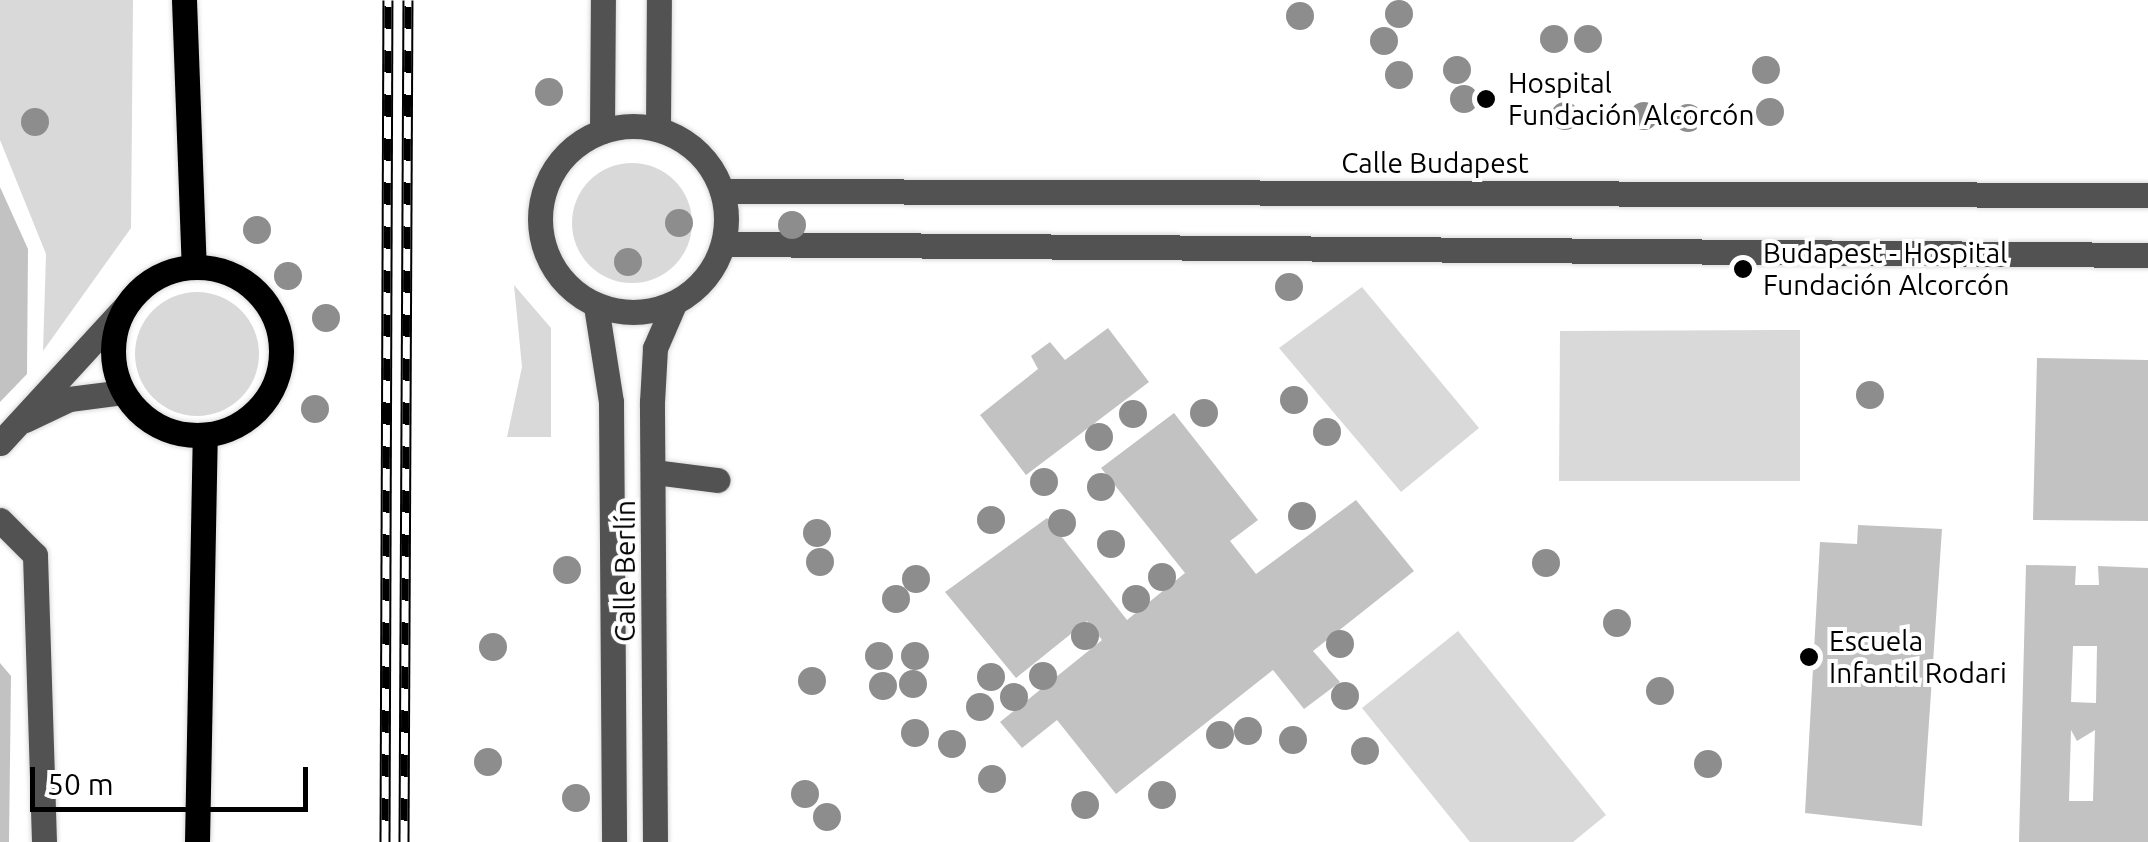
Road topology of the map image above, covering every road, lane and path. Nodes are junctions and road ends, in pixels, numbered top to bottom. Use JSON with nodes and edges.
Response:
{"nodes":[{"id":1,"x":184,"y":0,"type":"edge"},
{"id":2,"x":602,"y":0,"type":"edge"},
{"id":3,"x":658,"y":0,"type":"edge"},
{"id":4,"x":658,"y":129,"type":"junction"},
{"id":5,"x":602,"y":131,"type":"junction"},
{"id":6,"x":722,"y":191,"type":"junction"},
{"id":7,"x":2148,"y":196,"type":"edge"},
{"id":8,"x":724,"y":244,"type":"junction"},
{"id":9,"x":2148,"y":256,"type":"edge"},
{"id":10,"x":194,"y":266,"type":"junction"},
{"id":11,"x":674,"y":304,"type":"junction"},
{"id":12,"x":596,"y":306,"type":"junction"},
{"id":13,"x":124,"y":308,"type":"junction"},
{"id":14,"x":122,"y":392,"type":"junction"},
{"id":15,"x":8,"y":434,"type":"edge"},
{"id":16,"x":204,"y":441,"type":"junction"},
{"id":17,"x":654,"y":472,"type":"junction"},
{"id":18,"x":717,"y":480,"type":"dead end"},
{"id":19,"x":0,"y":520,"type":"edge"},
{"id":20,"x":44,"y":842,"type":"edge"},
{"id":21,"x":197,"y":842,"type":"edge"},
{"id":22,"x":614,"y":842,"type":"edge"},
{"id":23,"x":655,"y":842,"type":"edge"}],
"edges":[{"from":1,"to":10,"type":"main road"},
{"from":2,"to":5,"type":"street"},
{"from":3,"to":4,"type":"street"},
{"from":4,"to":5,"type":"street"},
{"from":4,"to":6,"type":"street"},
{"from":5,"to":12,"type":"street"},
{"from":6,"to":7,"type":"street","name":"Calle Budapest"},
{"from":6,"to":8,"type":"street"},
{"from":8,"to":9,"type":"street"},
{"from":8,"to":11,"type":"street"},
{"from":10,"to":13,"type":"main road"},
{"from":10,"to":16,"type":"main road"},
{"from":11,"to":12,"type":"street"},
{"from":11,"to":17,"type":"street","name":"Calle Berlín"},
{"from":12,"to":22,"type":"street","name":"Calle Berlín"},
{"from":13,"to":14,"type":"main road"},
{"from":13,"to":15,"type":"street"},
{"from":14,"to":15,"type":"street"},
{"from":14,"to":16,"type":"main road"},
{"from":16,"to":21,"type":"main road"},
{"from":17,"to":18,"type":"street"},
{"from":17,"to":23,"type":"street","name":"Calle Berlín"},
{"from":19,"to":20,"type":"street"}]}
